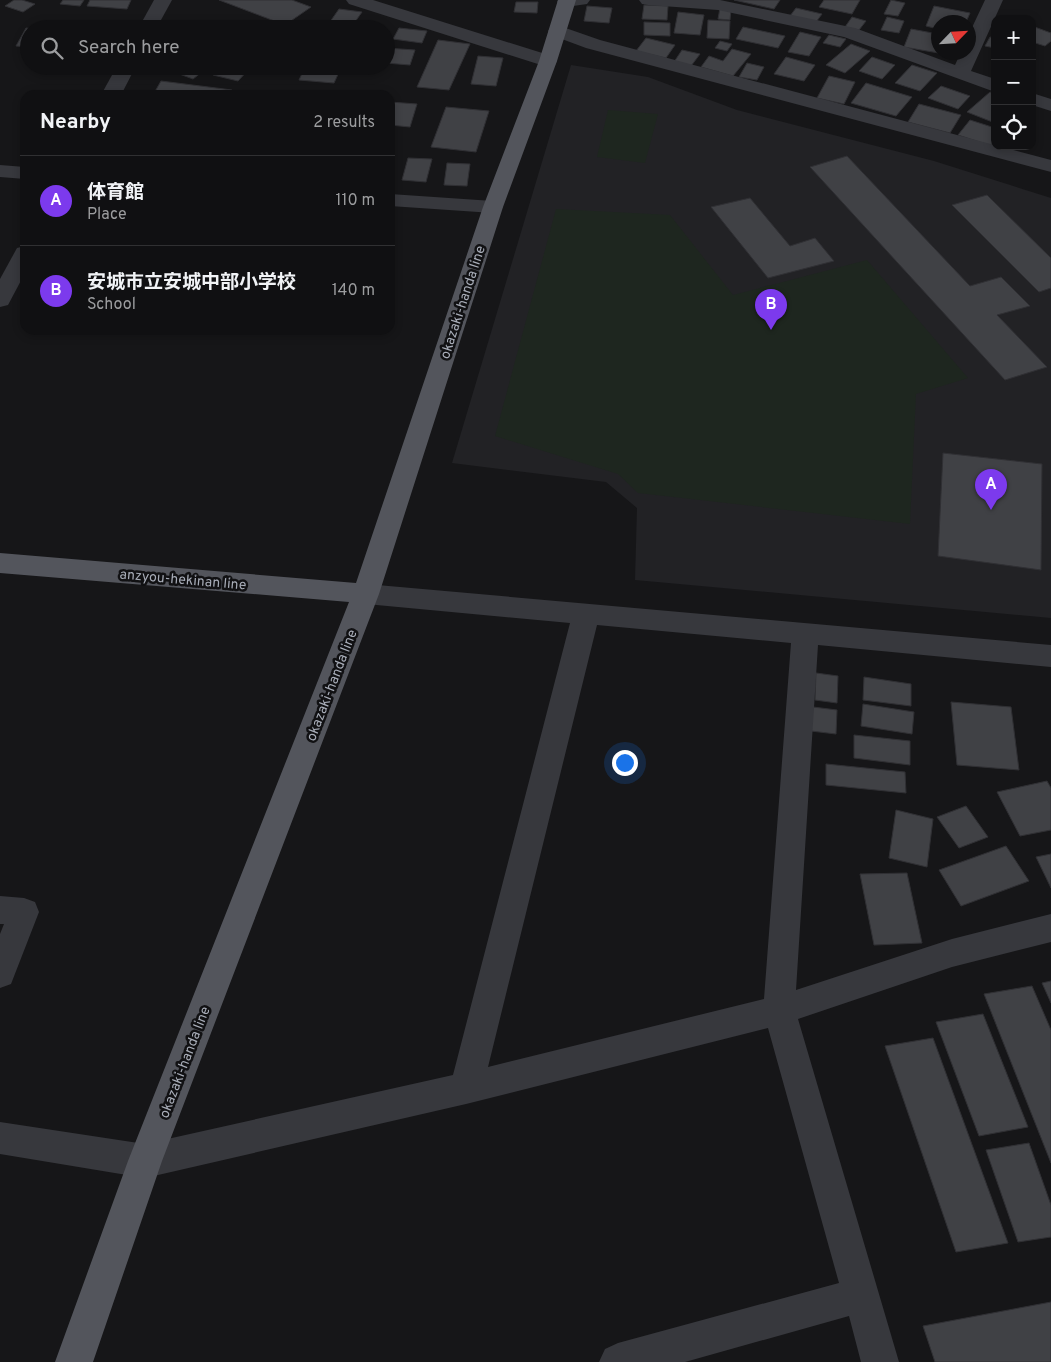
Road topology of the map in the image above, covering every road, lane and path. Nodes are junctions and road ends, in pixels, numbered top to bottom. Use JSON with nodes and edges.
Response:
{"nodes":[{"id":1,"x":163,"y":0,"type":"edge"},
{"id":2,"x":355,"y":0,"type":"edge"},
{"id":3,"x":648,"y":0,"type":"edge"},
{"id":4,"x":994,"y":0,"type":"edge"},
{"id":5,"x":571,"y":1,"type":"edge"},
{"id":6,"x":152,"y":20,"type":"edge"},
{"id":7,"x":557,"y":31,"type":"junction"},
{"id":8,"x":548,"y":61,"type":"junction"},
{"id":9,"x":961,"y":73,"type":"junction"},
{"id":10,"x":121,"y":75,"type":"edge"},
{"id":11,"x":991,"y":84,"type":"edge"},
{"id":12,"x":114,"y":90,"type":"edge"},
{"id":13,"x":1036,"y":100,"type":"edge"},
{"id":14,"x":1051,"y":105,"type":"edge"},
{"id":15,"x":1047,"y":159,"type":"edge"},
{"id":16,"x":0,"y":171,"type":"edge"},
{"id":17,"x":20,"y":173,"type":"edge"},
{"id":18,"x":395,"y":200,"type":"edge"},
{"id":19,"x":493,"y":207,"type":"junction"},
{"id":20,"x":20,"y":262,"type":"edge"},
{"id":21,"x":0,"y":300,"type":"edge"},
{"id":22,"x":0,"y":563,"type":"edge"},
{"id":23,"x":366,"y":594,"type":"junction"},
{"id":24,"x":586,"y":614,"type":"junction"},
{"id":25,"x":805,"y":634,"type":"junction"},
{"id":26,"x":1051,"y":656,"type":"edge"},
{"id":27,"x":0,"y":910,"type":"edge"},
{"id":28,"x":1051,"y":928,"type":"edge"},
{"id":29,"x":0,"y":974,"type":"edge"},
{"id":30,"x":779,"y":1010,"type":"junction"},
{"id":31,"x":466,"y":1088,"type":"junction"},
{"id":32,"x":0,"y":1138,"type":"edge"},
{"id":33,"x":146,"y":1161,"type":"junction"},
{"id":34,"x":861,"y":1295,"type":"junction"},
{"id":35,"x":74,"y":1362,"type":"edge"},
{"id":36,"x":618,"y":1362,"type":"edge"},
{"id":37,"x":880,"y":1362,"type":"edge"}],
"edges":[{"from":1,"to":6,"type":"street"},
{"from":2,"to":8,"type":"street"},
{"from":3,"to":9,"type":"street"},
{"from":4,"to":9,"type":"street"},
{"from":5,"to":7,"type":"main road","name":"okazaki-handa line"},
{"from":7,"to":8,"type":"main road","name":"okazaki-handa line"},
{"from":7,"to":15,"type":"street"},
{"from":8,"to":19,"type":"main road","name":"okazaki-handa line"},
{"from":9,"to":11,"type":"street"},
{"from":10,"to":12,"type":"street"},
{"from":13,"to":14,"type":"street"},
{"from":16,"to":17,"type":"street"},
{"from":18,"to":19,"type":"street"},
{"from":19,"to":23,"type":"main road","name":"okazaki-handa line"},
{"from":20,"to":21,"type":"street"},
{"from":22,"to":23,"type":"main road","name":"anzyou-hekinan line"},
{"from":23,"to":24,"type":"street"},
{"from":23,"to":33,"type":"main road","name":"okazaki-handa line"},
{"from":24,"to":25,"type":"street"},
{"from":24,"to":31,"type":"street"},
{"from":25,"to":26,"type":"street"},
{"from":25,"to":30,"type":"street"},
{"from":27,"to":29,"type":"street"},
{"from":28,"to":30,"type":"street"},
{"from":30,"to":31,"type":"street"},
{"from":30,"to":34,"type":"street"},
{"from":31,"to":33,"type":"street"},
{"from":32,"to":33,"type":"street"},
{"from":33,"to":35,"type":"main road","name":"okazaki-handa line"},
{"from":34,"to":36,"type":"street"},
{"from":34,"to":37,"type":"street"}]}
